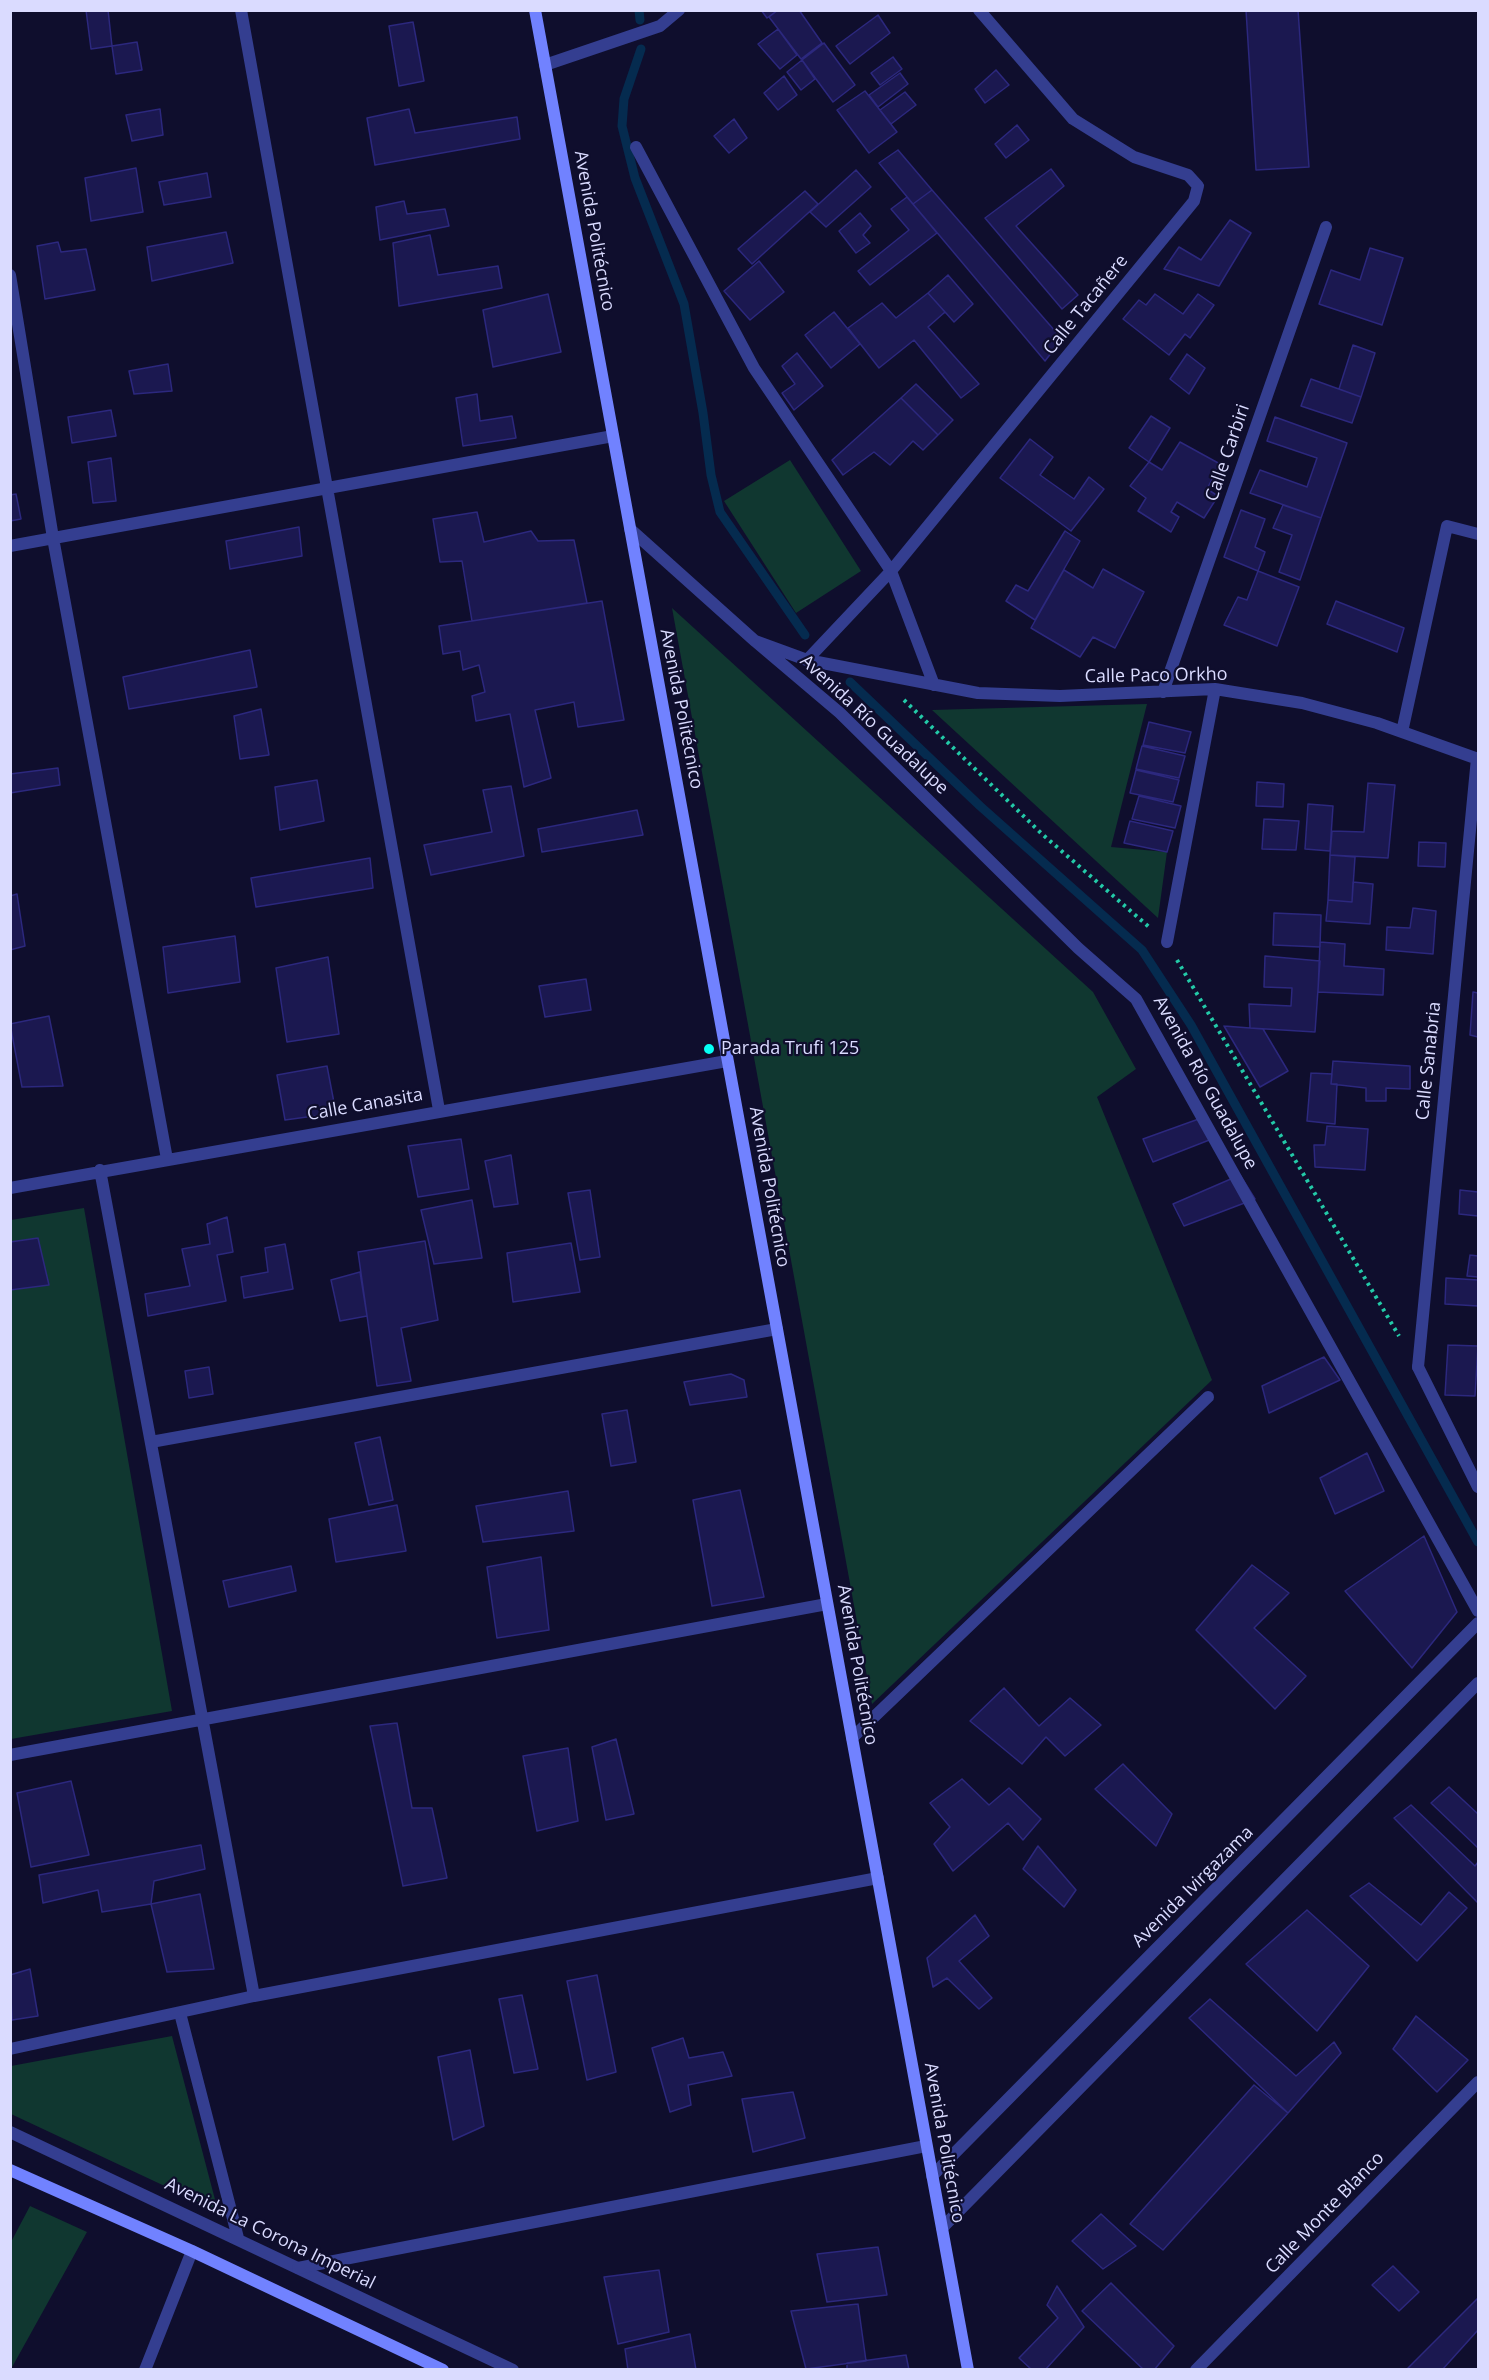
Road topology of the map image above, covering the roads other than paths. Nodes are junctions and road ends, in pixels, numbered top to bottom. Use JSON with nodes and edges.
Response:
{"nodes":[{"id":1,"x":241,"y":10,"type":"edge"},
{"id":2,"x":535,"y":10,"type":"edge"},
{"id":3,"x":679,"y":10,"type":"edge"},
{"id":4,"x":979,"y":10,"type":"edge"},
{"id":5,"x":545,"y":65,"type":"junction"},
{"id":6,"x":636,"y":147,"type":"dead end"},
{"id":7,"x":1326,"y":227,"type":"dead end"},
{"id":8,"x":10,"y":274,"type":"edge"},
{"id":9,"x":613,"y":436,"type":"junction"},
{"id":10,"x":327,"y":487,"type":"junction"},
{"id":11,"x":630,"y":529,"type":"junction"},
{"id":12,"x":1479,"y":534,"type":"edge"},
{"id":13,"x":53,"y":538,"type":"junction"},
{"id":14,"x":10,"y":546,"type":"edge"},
{"id":15,"x":891,"y":571,"type":"junction"},
{"id":16,"x":755,"y":641,"type":"junction"},
{"id":17,"x":807,"y":660,"type":"junction"},
{"id":18,"x":934,"y":685,"type":"junction"},
{"id":19,"x":1215,"y":689,"type":"junction"},
{"id":20,"x":1163,"y":692,"type":"junction"},
{"id":21,"x":1402,"y":732,"type":"junction"},
{"id":22,"x":1478,"y":759,"type":"edge"},
{"id":23,"x":1167,"y":942,"type":"road end"},
{"id":24,"x":728,"y":1061,"type":"junction"},
{"id":25,"x":439,"y":1110,"type":"junction"},
{"id":26,"x":167,"y":1159,"type":"junction"},
{"id":27,"x":100,"y":1170,"type":"junction"},
{"id":28,"x":10,"y":1188,"type":"edge"},
{"id":29,"x":777,"y":1329,"type":"junction"},
{"id":30,"x":1208,"y":1396,"type":"dead end"},
{"id":31,"x":151,"y":1442,"type":"junction"},
{"id":32,"x":1479,"y":1487,"type":"edge"},
{"id":33,"x":827,"y":1604,"type":"junction"},
{"id":34,"x":1479,"y":1611,"type":"edge"},
{"id":35,"x":1479,"y":1623,"type":"edge"},
{"id":36,"x":1479,"y":1683,"type":"edge"},
{"id":37,"x":202,"y":1720,"type":"junction"},
{"id":38,"x":852,"y":1738,"type":"junction"},
{"id":39,"x":10,"y":1755,"type":"edge"},
{"id":40,"x":878,"y":1878,"type":"junction"},
{"id":41,"x":254,"y":1996,"type":"junction"},
{"id":42,"x":180,"y":2013,"type":"junction"},
{"id":43,"x":10,"y":2049,"type":"edge"},
{"id":44,"x":1479,"y":2082,"type":"edge"},
{"id":45,"x":10,"y":2132,"type":"edge"},
{"id":46,"x":926,"y":2146,"type":"junction"},
{"id":47,"x":10,"y":2170,"type":"edge"},
{"id":48,"x":932,"y":2176,"type":"junction"},
{"id":49,"x":942,"y":2228,"type":"junction"},
{"id":50,"x":238,"y":2238,"type":"junction"},
{"id":51,"x":192,"y":2251,"type":"junction"},
{"id":52,"x":298,"y":2268,"type":"junction"},
{"id":53,"x":145,"y":2370,"type":"edge"},
{"id":54,"x":444,"y":2370,"type":"edge"},
{"id":55,"x":513,"y":2370,"type":"edge"},
{"id":56,"x":968,"y":2370,"type":"edge"},
{"id":57,"x":1196,"y":2370,"type":"edge"}],
"edges":[{"from":1,"to":10,"type":"street"},
{"from":2,"to":5,"type":"street","name":"Avenida Politécnico"},
{"from":3,"to":5,"type":"street"},
{"from":4,"to":15,"type":"street","name":"Calle Tacañere"},
{"from":5,"to":9,"type":"street","name":"Avenida Politécnico"},
{"from":6,"to":15,"type":"street"},
{"from":7,"to":20,"type":"street","name":"Calle Carbiri"},
{"from":8,"to":13,"type":"street"},
{"from":9,"to":10,"type":"street"},
{"from":9,"to":11,"type":"street","name":"Avenida Politécnico"},
{"from":10,"to":13,"type":"street"},
{"from":10,"to":25,"type":"street"},
{"from":11,"to":16,"type":"street","name":"Avenida Río Guadalupe"},
{"from":11,"to":24,"type":"street","name":"Avenida Politécnico"},
{"from":12,"to":21,"type":"street"},
{"from":13,"to":14,"type":"street"},
{"from":13,"to":26,"type":"street"},
{"from":15,"to":17,"type":"street","name":"Calle Tacañere"},
{"from":15,"to":18,"type":"street"},
{"from":16,"to":17,"type":"street","name":"Calle Paco Orkho"},
{"from":16,"to":34,"type":"street","name":"Avenida Río Guadalupe"},
{"from":17,"to":18,"type":"street","name":"Calle Paco Orkho"},
{"from":18,"to":20,"type":"street","name":"Calle Paco Orkho"},
{"from":19,"to":20,"type":"street","name":"Calle Paco Orkho"},
{"from":19,"to":21,"type":"street","name":"Calle Paco Orkho"},
{"from":19,"to":23,"type":"street"},
{"from":21,"to":22,"type":"street","name":"Calle Paco Orkho"},
{"from":22,"to":32,"type":"street","name":"Calle Sanabria"},
{"from":24,"to":25,"type":"street","name":"Calle Canasita"},
{"from":24,"to":29,"type":"street","name":"Avenida Politécnico"},
{"from":25,"to":26,"type":"street","name":"Calle Canasita"},
{"from":26,"to":27,"type":"street","name":"Calle Canasita"},
{"from":27,"to":28,"type":"street","name":"Calle Canasita"},
{"from":27,"to":31,"type":"street"},
{"from":29,"to":31,"type":"street"},
{"from":29,"to":33,"type":"street","name":"Avenida Politécnico"},
{"from":30,"to":38,"type":"street"},
{"from":31,"to":37,"type":"street"},
{"from":33,"to":37,"type":"street"},
{"from":33,"to":38,"type":"street","name":"Avenida Politécnico"},
{"from":35,"to":48,"type":"street","name":"Avenida Ivirgazama"},
{"from":36,"to":49,"type":"street"},
{"from":37,"to":39,"type":"street"},
{"from":37,"to":41,"type":"street"},
{"from":38,"to":40,"type":"street","name":"Avenida Politécnico"},
{"from":40,"to":41,"type":"street"},
{"from":40,"to":46,"type":"street","name":"Avenida Politécnico"},
{"from":41,"to":42,"type":"street"},
{"from":42,"to":43,"type":"street"},
{"from":42,"to":50,"type":"street"},
{"from":44,"to":57,"type":"street","name":"Calle Monte Blanco"},
{"from":45,"to":50,"type":"street","name":"Avenida La Corona Imperial"},
{"from":46,"to":48,"type":"street","name":"Avenida Politécnico"},
{"from":46,"to":52,"type":"street"},
{"from":47,"to":51,"type":"street"},
{"from":48,"to":49,"type":"street","name":"Avenida Politécnico"},
{"from":49,"to":56,"type":"street","name":"Avenida Politécnico"},
{"from":50,"to":52,"type":"street","name":"Avenida La Corona Imperial"},
{"from":51,"to":53,"type":"street"},
{"from":51,"to":54,"type":"street"},
{"from":52,"to":55,"type":"street","name":"Avenida La Corona Imperial"}]}
